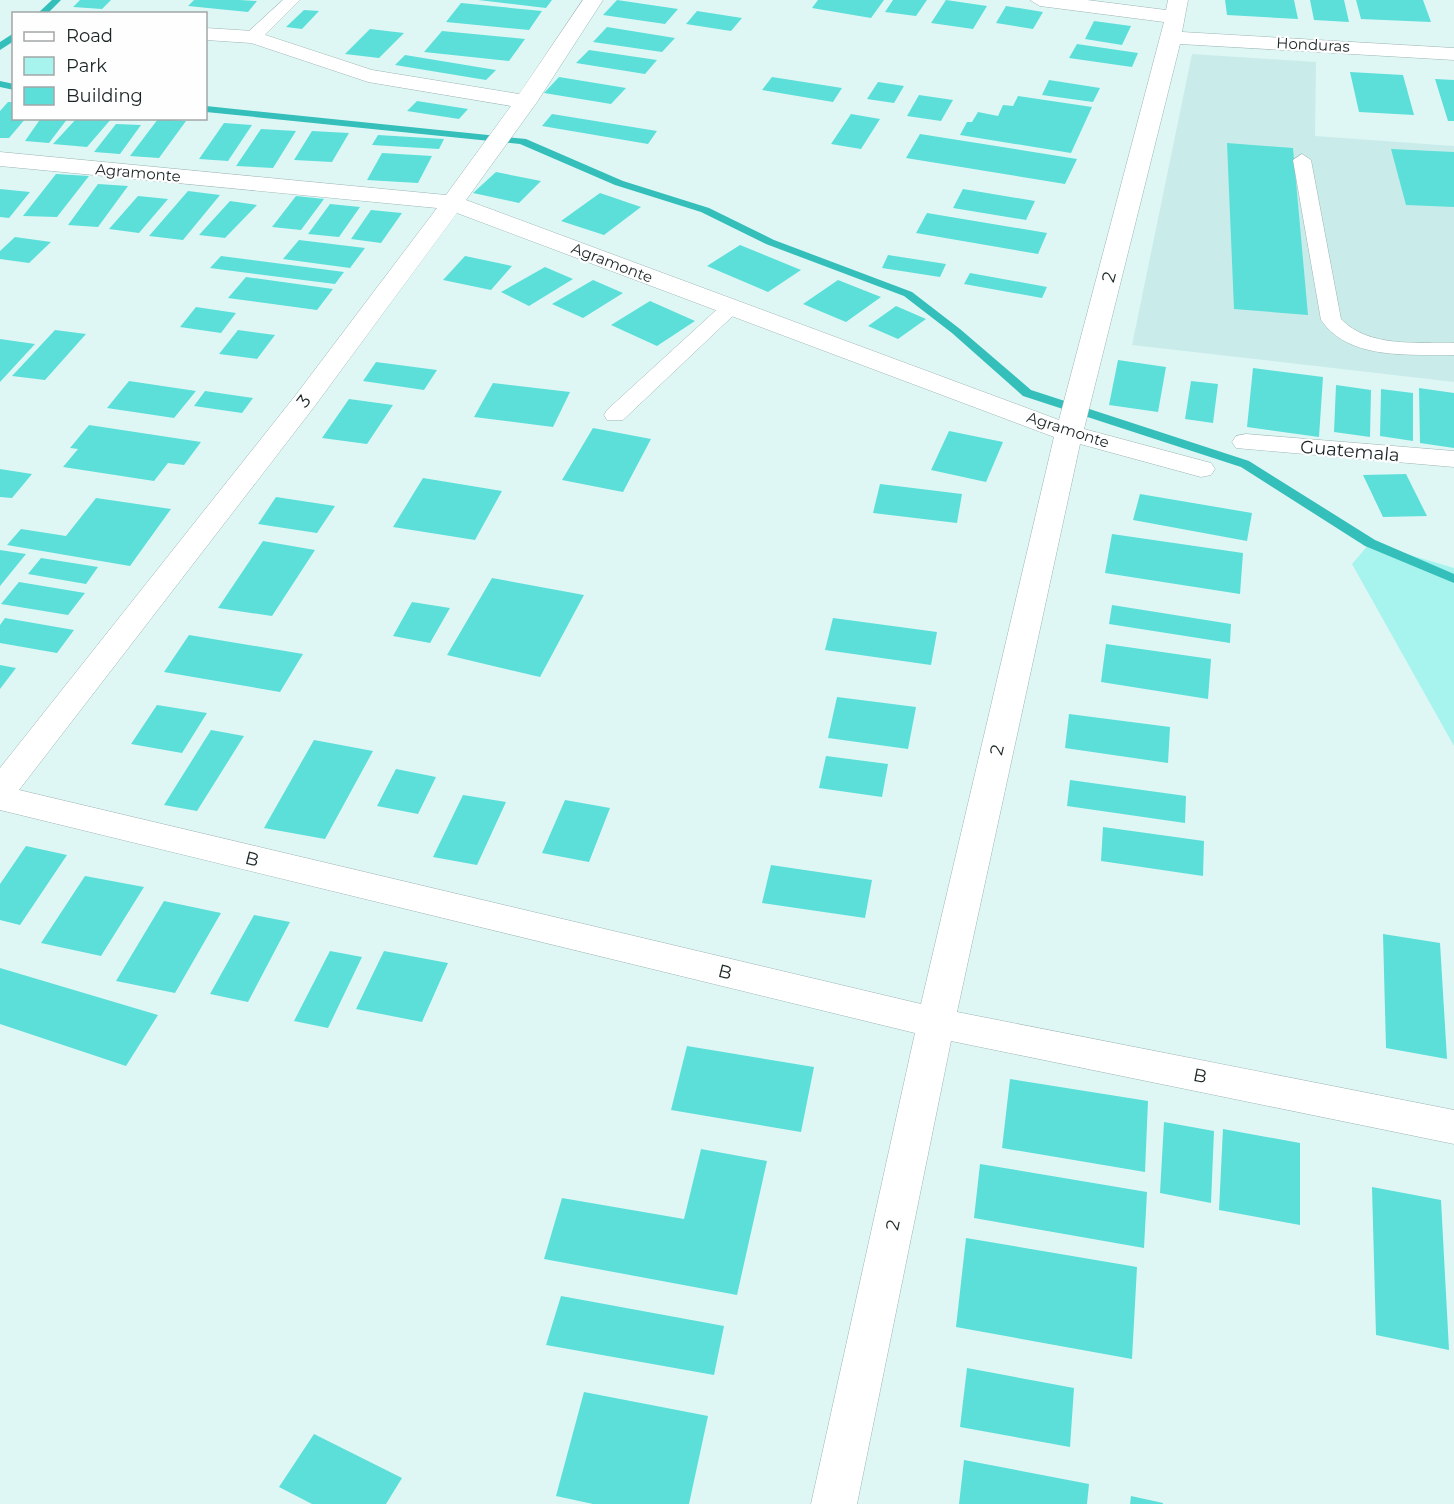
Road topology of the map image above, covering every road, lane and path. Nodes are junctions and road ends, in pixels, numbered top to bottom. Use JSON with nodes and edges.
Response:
{"nodes":[{"id":1,"x":292,"y":0,"type":"edge"},
{"id":2,"x":593,"y":0,"type":"edge"},
{"id":3,"x":1040,"y":0,"type":"edge"},
{"id":4,"x":1175,"y":18,"type":"edge"},
{"id":5,"x":207,"y":34,"type":"edge"},
{"id":6,"x":253,"y":38,"type":"junction"},
{"id":7,"x":1454,"y":54,"type":"edge"},
{"id":8,"x":526,"y":102,"type":"junction"},
{"id":9,"x":0,"y":159,"type":"edge"},
{"id":10,"x":1302,"y":160,"type":"dead end"},
{"id":11,"x":452,"y":202,"type":"junction"},
{"id":12,"x":731,"y":308,"type":"junction"},
{"id":13,"x":1454,"y":349,"type":"edge"},
{"id":14,"x":615,"y":415,"type":"dead end"},
{"id":15,"x":1069,"y":433,"type":"junction"},
{"id":16,"x":1246,"y":442,"type":"dead end"},
{"id":17,"x":1454,"y":459,"type":"edge"},
{"id":18,"x":1201,"y":469,"type":"dead end"},
{"id":19,"x":0,"y":791,"type":"edge"},
{"id":20,"x":0,"y":798,"type":"edge"},
{"id":21,"x":936,"y":1023,"type":"junction"},
{"id":22,"x":1454,"y":1127,"type":"edge"},
{"id":23,"x":834,"y":1504,"type":"edge"}],
"edges":[{"from":1,"to":6,"type":"lane"},
{"from":2,"to":8,"type":"street","name":"3"},
{"from":3,"to":4,"type":"street","name":"Honduras"},
{"from":4,"to":7,"type":"street","name":"Honduras"},
{"from":4,"to":15,"type":"street","name":"2"},
{"from":5,"to":6,"type":"street"},
{"from":6,"to":8,"type":"street"},
{"from":8,"to":11,"type":"street","name":"3"},
{"from":9,"to":11,"type":"street","name":"Agramonte"},
{"from":10,"to":13,"type":"lane"},
{"from":11,"to":12,"type":"street","name":"Agramonte"},
{"from":11,"to":19,"type":"street","name":"3"},
{"from":12,"to":14,"type":"lane"},
{"from":12,"to":15,"type":"street","name":"Agramonte"},
{"from":15,"to":18,"type":"street","name":"Agramonte"},
{"from":15,"to":21,"type":"street","name":"2"},
{"from":16,"to":17,"type":"street","name":"Guatemala"},
{"from":20,"to":21,"type":"street","name":"B"},
{"from":21,"to":22,"type":"street","name":"B"},
{"from":21,"to":23,"type":"street","name":"2"}]}
